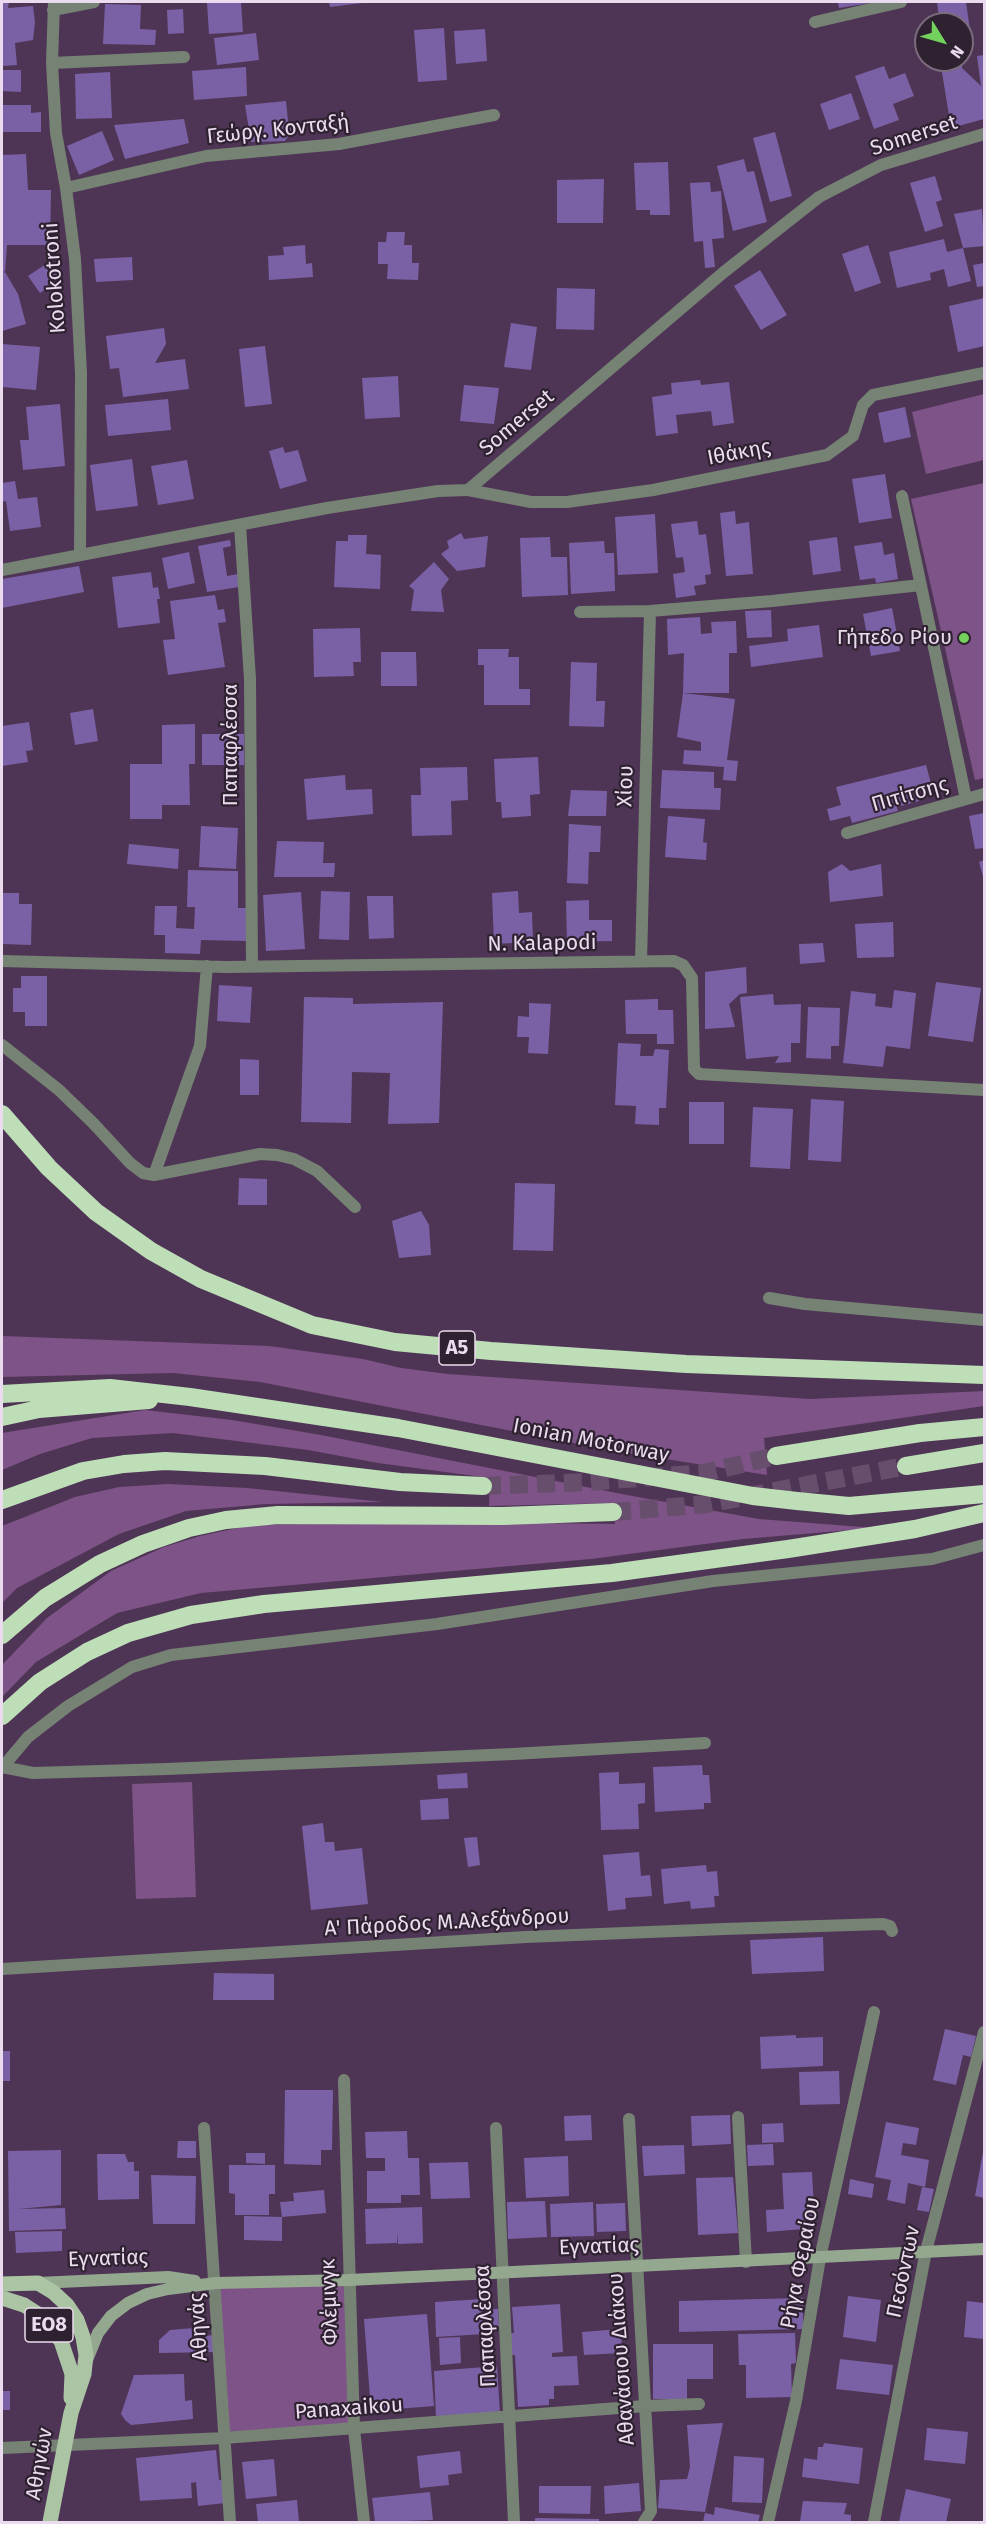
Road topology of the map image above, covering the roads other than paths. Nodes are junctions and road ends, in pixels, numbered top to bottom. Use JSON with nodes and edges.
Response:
{"nodes":[{"id":1,"x":94,"y":2,"type":"edge"},
{"id":2,"x":901,"y":2,"type":"edge"},
{"id":3,"x":53,"y":6,"type":"edge"},
{"id":4,"x":814,"y":22,"type":"dead end"},
{"id":5,"x":184,"y":57,"type":"dead end"},
{"id":6,"x":52,"y":63,"type":"junction"},
{"id":7,"x":495,"y":115,"type":"dead end"},
{"id":8,"x":984,"y":134,"type":"edge"},
{"id":9,"x":66,"y":188,"type":"junction"},
{"id":10,"x":984,"y":373,"type":"edge"},
{"id":11,"x":468,"y":490,"type":"junction"},
{"id":12,"x":902,"y":496,"type":"dead end"},
{"id":13,"x":240,"y":525,"type":"junction"},
{"id":14,"x":80,"y":554,"type":"junction"},
{"id":15,"x":2,"y":570,"type":"edge"},
{"id":16,"x":921,"y":585,"type":"junction"},
{"id":17,"x":650,"y":611,"type":"junction"},
{"id":18,"x":580,"y":612,"type":"dead end"},
{"id":19,"x":984,"y":794,"type":"edge"},
{"id":20,"x":966,"y":799,"type":"junction"},
{"id":21,"x":847,"y":833,"type":"dead end"},
{"id":22,"x":2,"y":961,"type":"edge"},
{"id":23,"x":641,"y":962,"type":"junction"},
{"id":24,"x":207,"y":966,"type":"junction"},
{"id":25,"x":252,"y":966,"type":"junction"},
{"id":26,"x":2,"y":1045,"type":"edge"},
{"id":27,"x":984,"y":1090,"type":"edge"},
{"id":28,"x":2,"y":1114,"type":"edge"},
{"id":29,"x":154,"y":1175,"type":"junction"},
{"id":30,"x":356,"y":1208,"type":"dead end"},
{"id":31,"x":769,"y":1298,"type":"dead end"},
{"id":32,"x":984,"y":1320,"type":"edge"},
{"id":33,"x":984,"y":1375,"type":"edge"},
{"id":34,"x":2,"y":1394,"type":"edge"},
{"id":35,"x":190,"y":1397,"type":"junction"},
{"id":36,"x":2,"y":1417,"type":"edge"},
{"id":37,"x":984,"y":1427,"type":"edge"},
{"id":38,"x":984,"y":1453,"type":"edge"},
{"id":39,"x":776,"y":1456,"type":"tunnel mouth"},
{"id":40,"x":906,"y":1466,"type":"tunnel mouth"},
{"id":41,"x":483,"y":1486,"type":"tunnel mouth"},
{"id":42,"x":984,"y":1494,"type":"edge"},
{"id":43,"x":2,"y":1500,"type":"edge"},
{"id":44,"x":613,"y":1512,"type":"tunnel mouth"},
{"id":45,"x":984,"y":1513,"type":"edge"},
{"id":46,"x":984,"y":1545,"type":"edge"},
{"id":47,"x":2,"y":1635,"type":"edge"},
{"id":48,"x":2,"y":1716,"type":"edge"},
{"id":49,"x":705,"y":1743,"type":"dead end"},
{"id":50,"x":2,"y":1767,"type":"edge"},
{"id":51,"x":892,"y":1931,"type":"dead end"},
{"id":52,"x":2,"y":1969,"type":"edge"},
{"id":53,"x":874,"y":2012,"type":"dead end"},
{"id":54,"x":984,"y":2032,"type":"edge"},
{"id":55,"x":344,"y":2080,"type":"dead end"},
{"id":56,"x":738,"y":2117,"type":"dead end"},
{"id":57,"x":629,"y":2119,"type":"dead end"},
{"id":58,"x":204,"y":2128,"type":"dead end"},
{"id":59,"x":496,"y":2128,"type":"dead end"},
{"id":60,"x":984,"y":2249,"type":"edge"},
{"id":61,"x":926,"y":2251,"type":"junction"},
{"id":62,"x":820,"y":2258,"type":"junction"},
{"id":63,"x":746,"y":2262,"type":"junction"},
{"id":64,"x":636,"y":2267,"type":"junction"},
{"id":65,"x":503,"y":2272,"type":"junction"},
{"id":66,"x":349,"y":2280,"type":"junction"},
{"id":67,"x":38,"y":2283,"type":"junction"},
{"id":68,"x":216,"y":2283,"type":"junction"},
{"id":69,"x":2,"y":2284,"type":"edge"},
{"id":70,"x":2,"y":2298,"type":"edge"},
{"id":71,"x":84,"y":2374,"type":"junction"},
{"id":72,"x":699,"y":2404,"type":"dead end"},
{"id":73,"x":645,"y":2406,"type":"junction"},
{"id":74,"x":70,"y":2414,"type":"junction"},
{"id":75,"x":509,"y":2417,"type":"junction"},
{"id":76,"x":354,"y":2429,"type":"junction"},
{"id":77,"x":224,"y":2438,"type":"junction"},
{"id":78,"x":64,"y":2446,"type":"junction"},
{"id":79,"x":2,"y":2448,"type":"edge"},
{"id":80,"x":50,"y":2523,"type":"edge"},
{"id":81,"x":230,"y":2523,"type":"edge"},
{"id":82,"x":364,"y":2523,"type":"edge"},
{"id":83,"x":514,"y":2523,"type":"edge"},
{"id":84,"x":644,"y":2523,"type":"edge"},
{"id":85,"x":768,"y":2523,"type":"edge"},
{"id":86,"x":874,"y":2523,"type":"edge"}],
"edges":[{"from":1,"to":3,"type":"street"},
{"from":2,"to":4,"type":"street"},
{"from":3,"to":6,"type":"street","name":"Kolokotroni"},
{"from":5,"to":6,"type":"street"},
{"from":6,"to":9,"type":"street","name":"Kolokotroni"},
{"from":7,"to":9,"type":"street","name":"Γεώργ. Κονταξή"},
{"from":8,"to":11,"type":"street","name":"Somerset"},
{"from":9,"to":14,"type":"street","name":"Kolokotroni"},
{"from":10,"to":11,"type":"street","name":"Ιθάκης"},
{"from":11,"to":13,"type":"street"},
{"from":12,"to":16,"type":"street"},
{"from":13,"to":14,"type":"street"},
{"from":13,"to":25,"type":"street","name":"Παπαφλέσσα"},
{"from":14,"to":15,"type":"street"},
{"from":16,"to":17,"type":"street"},
{"from":16,"to":20,"type":"street"},
{"from":17,"to":18,"type":"street"},
{"from":17,"to":23,"type":"street","name":"Χίου"},
{"from":19,"to":20,"type":"street","name":"Πιτίτσης"},
{"from":20,"to":21,"type":"street","name":"Πιτίτσης"},
{"from":22,"to":24,"type":"street","name":"N. Kalapodi"},
{"from":23,"to":25,"type":"street","name":"N. Kalapodi"},
{"from":23,"to":27,"type":"street","name":"N. Kalapodi"},
{"from":24,"to":25,"type":"street","name":"N. Kalapodi"},
{"from":24,"to":29,"type":"street"},
{"from":26,"to":29,"type":"street"},
{"from":28,"to":33,"type":"highway","number":"Α5"},
{"from":29,"to":30,"type":"street"},
{"from":31,"to":32,"type":"street"},
{"from":34,"to":35,"type":"highway"},
{"from":35,"to":36,"type":"highway"},
{"from":35,"to":42,"type":"highway","name":"Ionian Motorway"},
{"from":37,"to":39,"type":"highway"},
{"from":38,"to":40,"type":"highway"},
{"from":41,"to":43,"type":"highway"},
{"from":44,"to":47,"type":"highway"},
{"from":45,"to":48,"type":"highway"},
{"from":46,"to":50,"type":"street"},
{"from":49,"to":50,"type":"street"},
{"from":51,"to":52,"type":"street","name":"Α' Πάροδος Μ.Αλεξάνδρου"},
{"from":53,"to":62,"type":"street","name":"Ρήγα Φεραίου"},
{"from":54,"to":61,"type":"street","name":"Πεσόντων"},
{"from":55,"to":66,"type":"street","name":"Φλέμινγκ"},
{"from":56,"to":63,"type":"street"},
{"from":57,"to":64,"type":"street","name":"Αθανάσιου Διάκου"},
{"from":58,"to":68,"type":"street","name":"Αθηνάς"},
{"from":59,"to":65,"type":"street","name":"Παπαφλέσσα"},
{"from":60,"to":61,"type":"main road","name":"Εγνατίας"},
{"from":61,"to":62,"type":"main road","name":"Εγνατίας"},
{"from":61,"to":86,"type":"street","name":"Πεσόντων"},
{"from":62,"to":63,"type":"main road","name":"Εγνατίας"},
{"from":62,"to":85,"type":"street","name":"Ρήγα Φεραίου"},
{"from":63,"to":64,"type":"main road","name":"Εγνατίας"},
{"from":64,"to":65,"type":"main road","name":"Εγνατίας"},
{"from":64,"to":73,"type":"street","name":"Αθανάσιου Διάκου"},
{"from":65,"to":66,"type":"main road","name":"Εγνατίας"},
{"from":65,"to":75,"type":"street","name":"Παπαφλέσσα"},
{"from":66,"to":68,"type":"main road","name":"Εγνατίας"},
{"from":66,"to":76,"type":"street","name":"Φλέμινγκ"},
{"from":67,"to":68,"type":"main road","name":"Εγνατίας"},
{"from":67,"to":69,"type":"main road","name":"Εγνατίας","number":"ΕΟ8"},
{"from":67,"to":71,"type":"main road","name":"Αθηνών","number":"ΕΟ8"},
{"from":68,"to":71,"type":"main road","name":"Εγνατίας"},
{"from":68,"to":77,"type":"street","name":"Αθηνάς"},
{"from":70,"to":74,"type":"main road","name":"Αθηνών","number":"ΕΟ8"},
{"from":71,"to":74,"type":"main road","name":"Αθηνών","number":"ΕΟ8"},
{"from":72,"to":73,"type":"street","name":"Panaxaikou"},
{"from":73,"to":75,"type":"street","name":"Panaxaikou"},
{"from":73,"to":84,"type":"street","name":"Αθανάσιου Διάκου"},
{"from":74,"to":78,"type":"main road","name":"Αθηνών","number":"ΕΟ8"},
{"from":75,"to":76,"type":"street","name":"Panaxaikou"},
{"from":75,"to":83,"type":"street","name":"Παπαφλέσσα"},
{"from":76,"to":77,"type":"street","name":"Panaxaikou"},
{"from":76,"to":82,"type":"street","name":"Φλέμινγκ"},
{"from":77,"to":78,"type":"street","name":"Panaxaikou"},
{"from":77,"to":81,"type":"street","name":"Αθηνάς"},
{"from":78,"to":79,"type":"street","name":"Panaxaikou"},
{"from":78,"to":80,"type":"main road","name":"Αθηνών","number":"ΕΟ8"}]}
